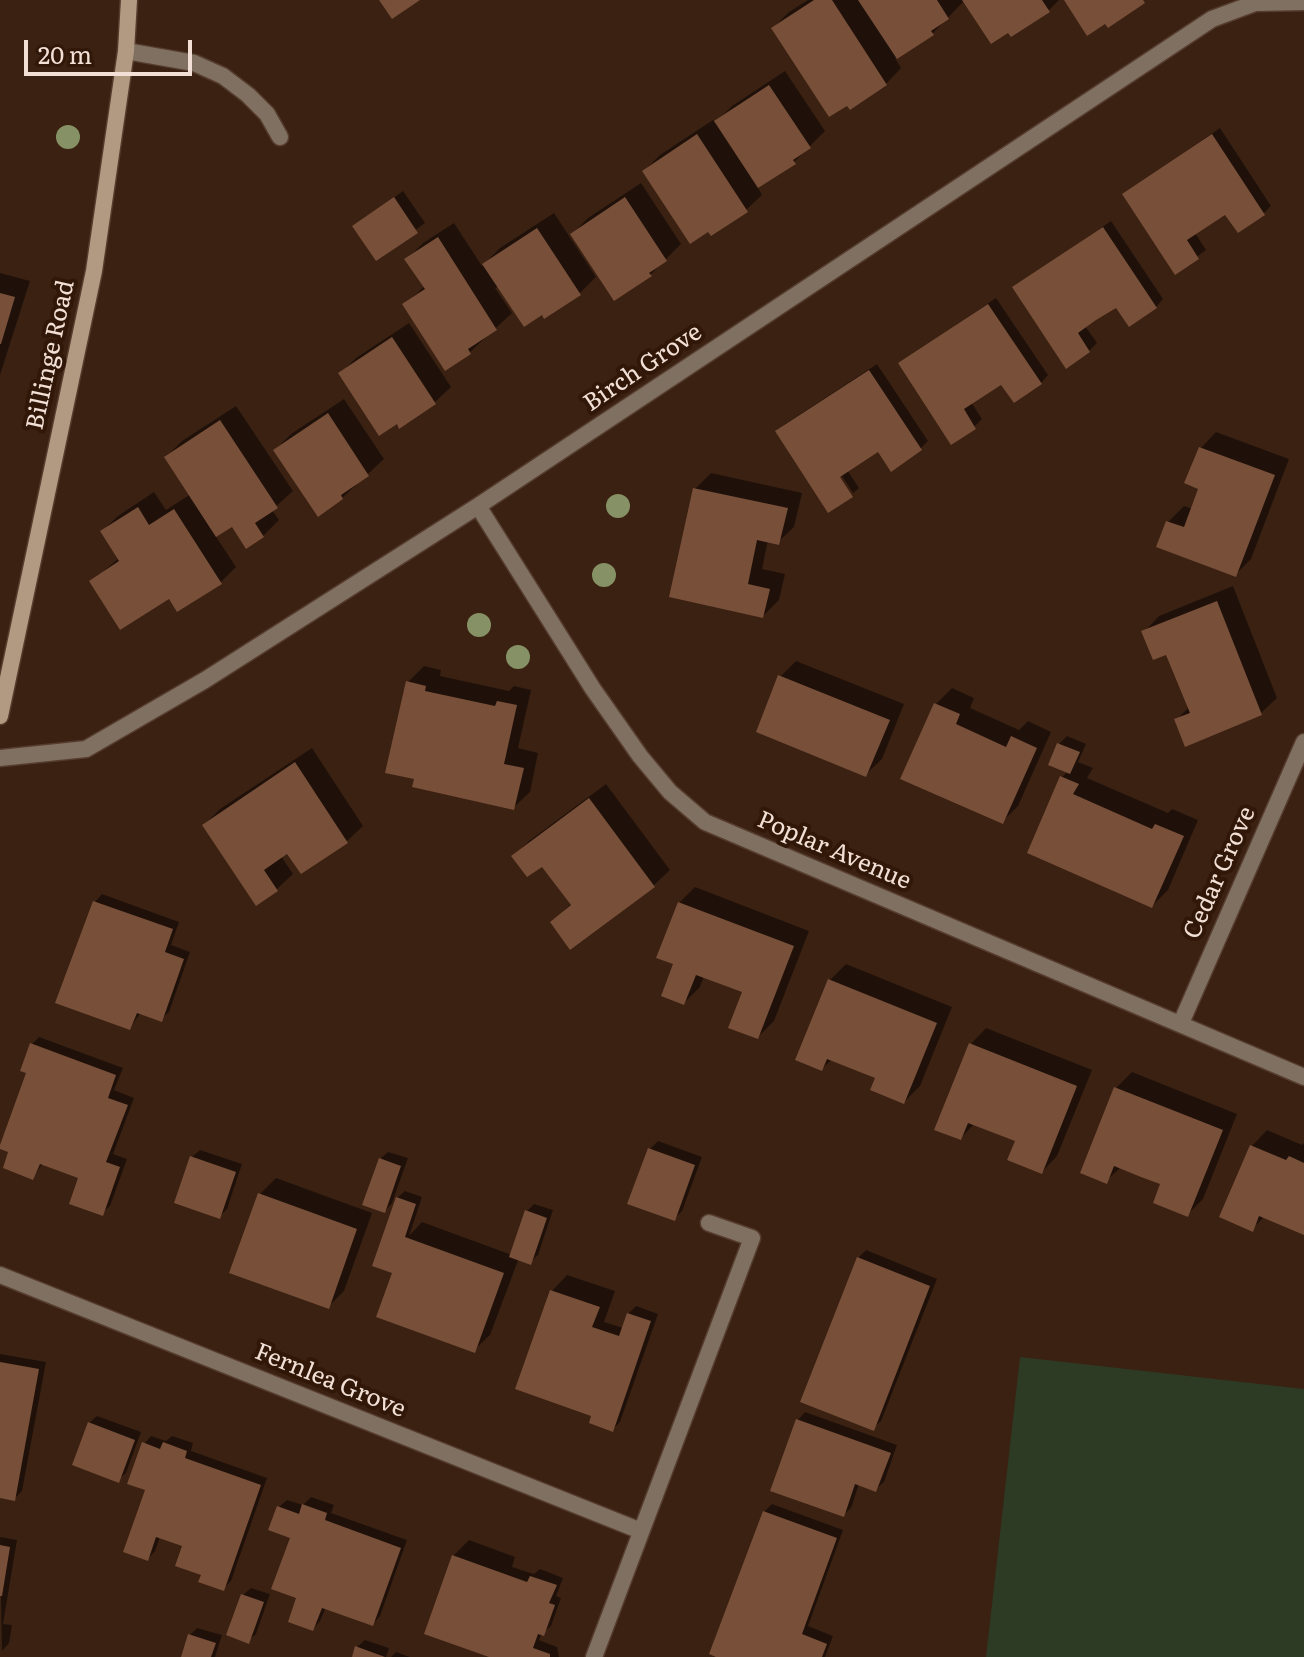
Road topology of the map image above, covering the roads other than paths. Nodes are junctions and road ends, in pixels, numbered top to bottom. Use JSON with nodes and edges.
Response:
{"nodes":[{"id":1,"x":129,"y":0,"type":"edge"},
{"id":2,"x":1304,"y":2,"type":"edge"},
{"id":3,"x":126,"y":51,"type":"junction"},
{"id":4,"x":280,"y":137,"type":"dead end"},
{"id":5,"x":478,"y":506,"type":"junction"},
{"id":6,"x":0,"y":716,"type":"edge"},
{"id":7,"x":1304,"y":742,"type":"edge"},
{"id":8,"x":0,"y":758,"type":"edge"},
{"id":9,"x":1181,"y":1023,"type":"junction"},
{"id":10,"x":1304,"y":1077,"type":"edge"},
{"id":11,"x":709,"y":1223,"type":"dead end"},
{"id":12,"x":0,"y":1275,"type":"edge"},
{"id":13,"x":641,"y":1531,"type":"junction"},
{"id":14,"x":594,"y":1657,"type":"edge"}],
"edges":[{"from":1,"to":3,"type":"main road","name":"Billinge Road"},
{"from":2,"to":5,"type":"street","name":"Birch Grove"},
{"from":3,"to":4,"type":"street"},
{"from":3,"to":6,"type":"main road","name":"Billinge Road"},
{"from":5,"to":8,"type":"street","name":"Birch Grove"},
{"from":5,"to":9,"type":"street","name":"Poplar Avenue"},
{"from":7,"to":9,"type":"street","name":"Cedar Grove"},
{"from":9,"to":10,"type":"street","name":"Poplar Avenue"},
{"from":11,"to":13,"type":"street"},
{"from":12,"to":13,"type":"street","name":"Fernlea Grove"},
{"from":13,"to":14,"type":"street"}]}
